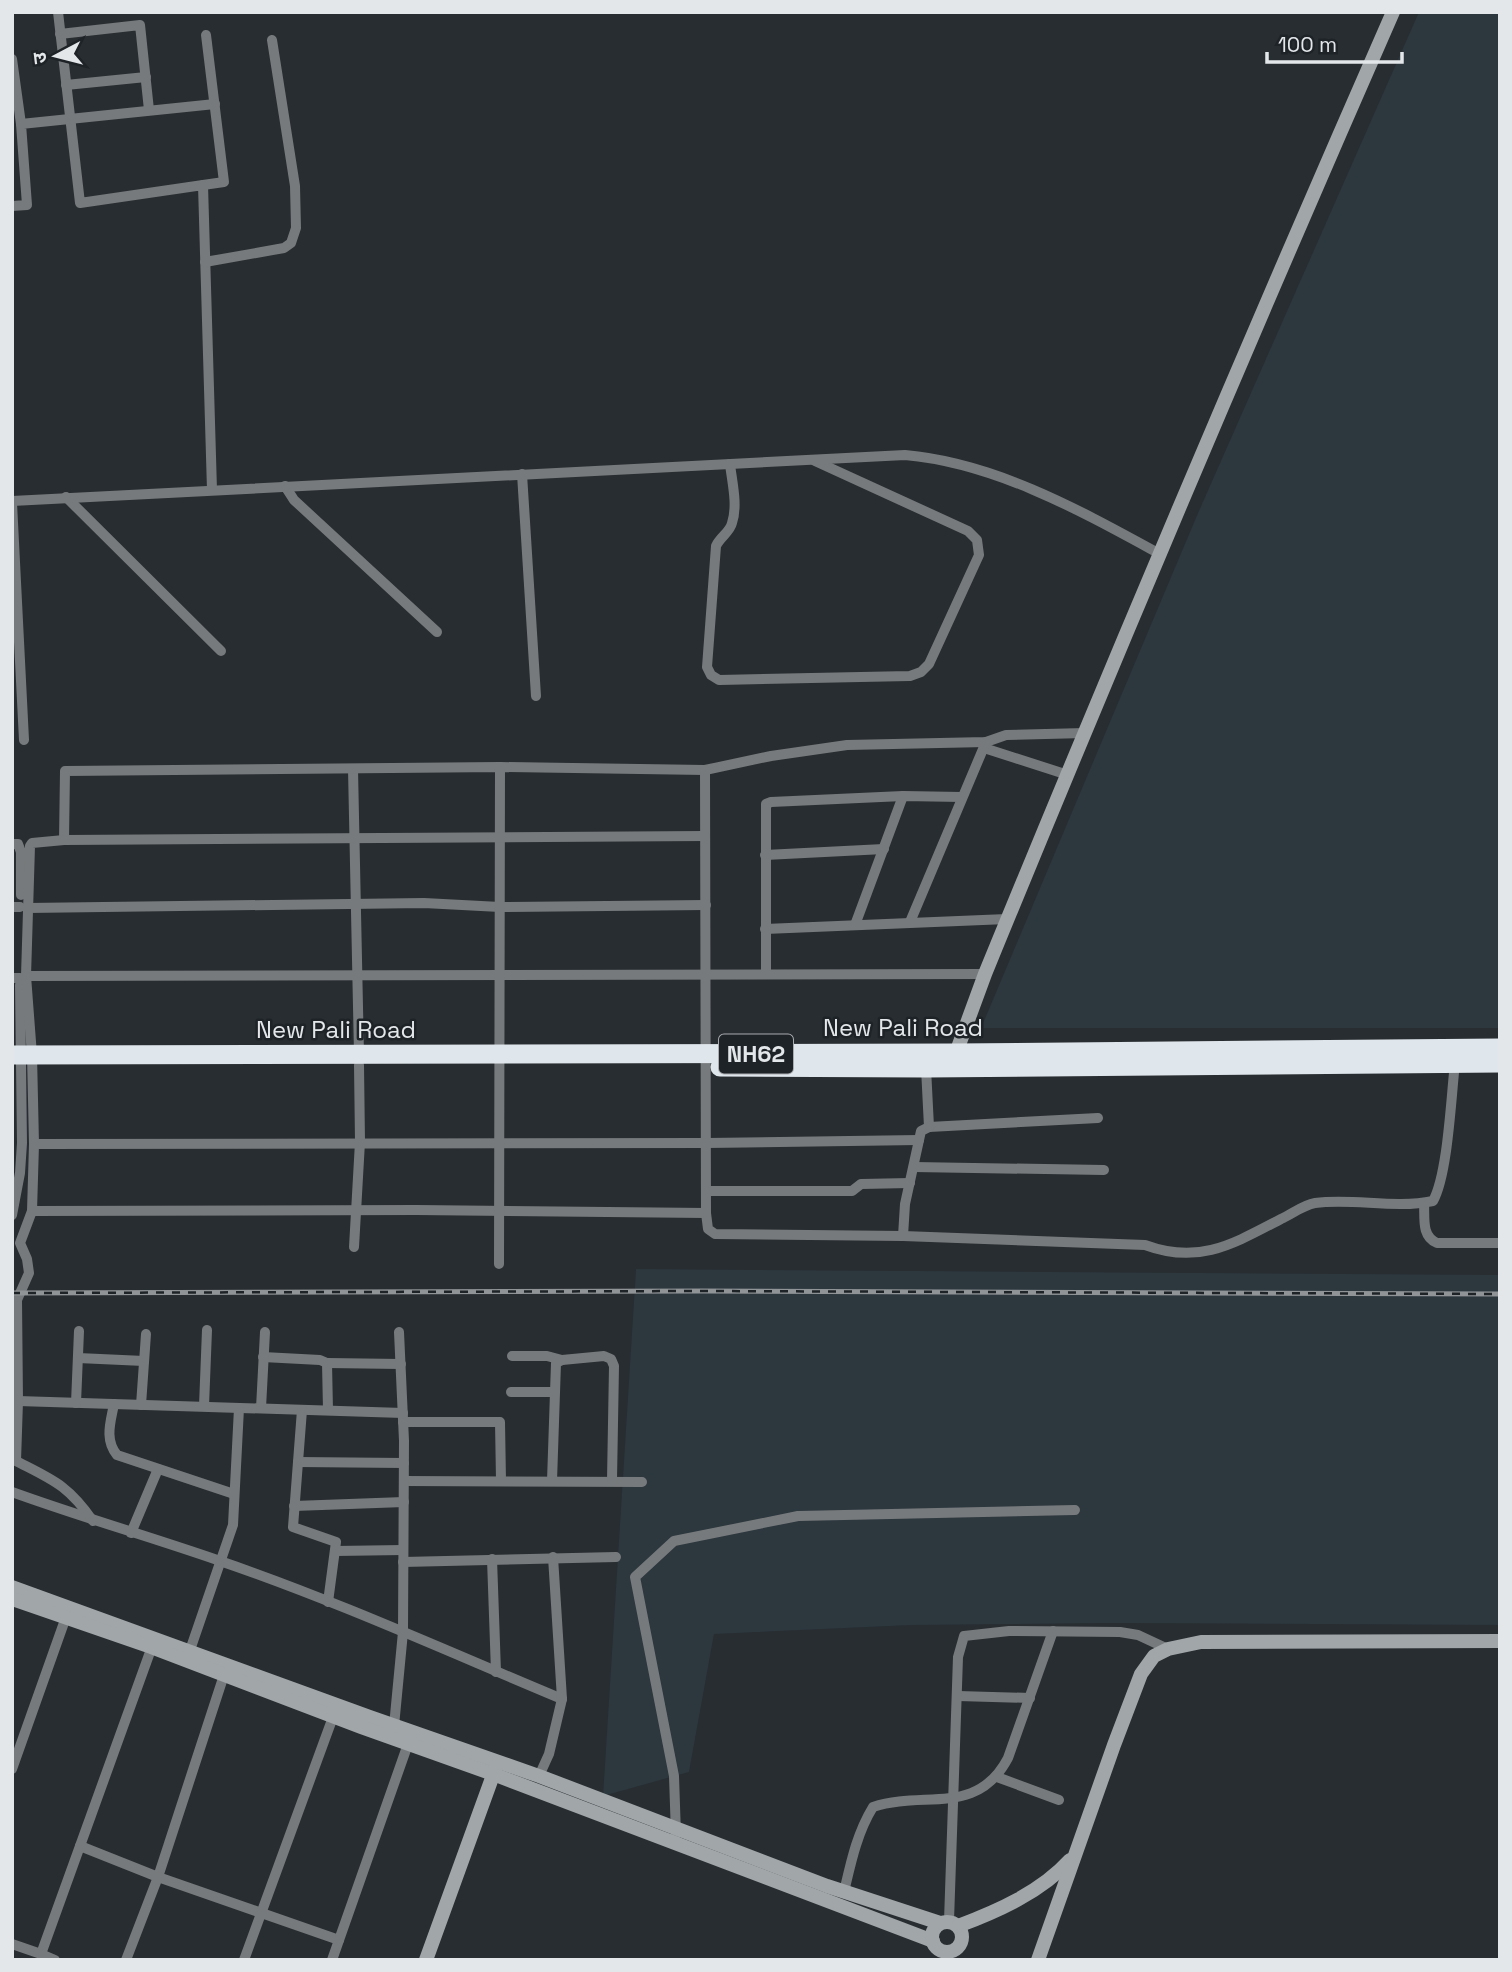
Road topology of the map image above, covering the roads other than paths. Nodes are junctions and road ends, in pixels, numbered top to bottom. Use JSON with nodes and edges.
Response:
{"nodes":[{"id":1,"x":58,"y":12,"type":"edge"},
{"id":2,"x":1392,"y":12,"type":"edge"},
{"id":3,"x":60,"y":34,"type":"junction"},
{"id":4,"x":206,"y":35,"type":"dead end"},
{"id":5,"x":272,"y":40,"type":"dead end"},
{"id":6,"x":12,"y":59,"type":"edge"},
{"id":7,"x":146,"y":77,"type":"junction"},
{"id":8,"x":66,"y":85,"type":"junction"},
{"id":9,"x":215,"y":104,"type":"junction"},
{"id":10,"x":149,"y":110,"type":"junction"},
{"id":11,"x":70,"y":119,"type":"junction"},
{"id":12,"x":21,"y":124,"type":"junction"},
{"id":13,"x":203,"y":185,"type":"junction"},
{"id":14,"x":12,"y":206,"type":"edge"},
{"id":15,"x":205,"y":262,"type":"junction"},
{"id":16,"x":813,"y":459,"type":"junction"},
{"id":17,"x":730,"y":464,"type":"junction"},
{"id":18,"x":522,"y":474,"type":"junction"},
{"id":19,"x":285,"y":486,"type":"junction"},
{"id":20,"x":212,"y":490,"type":"junction"},
{"id":21,"x":66,"y":497,"type":"junction"},
{"id":22,"x":12,"y":502,"type":"edge"},
{"id":23,"x":1160,"y":554,"type":"junction"},
{"id":24,"x":437,"y":632,"type":"dead end"},
{"id":25,"x":221,"y":651,"type":"dead end"},
{"id":26,"x":536,"y":696,"type":"dead end"},
{"id":27,"x":1085,"y":733,"type":"junction"},
{"id":28,"x":24,"y":740,"type":"dead end"},
{"id":29,"x":985,"y":745,"type":"junction"},
{"id":30,"x":500,"y":767,"type":"junction"},
{"id":31,"x":353,"y":769,"type":"junction"},
{"id":32,"x":705,"y":770,"type":"junction"},
{"id":33,"x":1068,"y":775,"type":"junction"},
{"id":34,"x":903,"y":796,"type":"junction"},
{"id":35,"x":962,"y":797,"type":"junction"},
{"id":36,"x":705,"y":836,"type":"junction"},
{"id":37,"x":500,"y":837,"type":"junction"},
{"id":38,"x":356,"y":839,"type":"junction"},
{"id":39,"x":64,"y":840,"type":"junction"},
{"id":40,"x":12,"y":844,"type":"edge"},
{"id":41,"x":884,"y":849,"type":"junction"},
{"id":42,"x":765,"y":855,"type":"junction"},
{"id":43,"x":356,"y":903,"type":"junction"},
{"id":44,"x":706,"y":905,"type":"junction"},
{"id":45,"x":499,"y":907,"type":"junction"},
{"id":46,"x":20,"y":908,"type":"edge"},
{"id":47,"x":1007,"y":919,"type":"junction"},
{"id":48,"x":910,"y":922,"type":"junction"},
{"id":49,"x":855,"y":925,"type":"junction"},
{"id":50,"x":765,"y":929,"type":"junction"},
{"id":51,"x":499,"y":974,"type":"junction"},
{"id":52,"x":766,"y":974,"type":"junction"},
{"id":53,"x":985,"y":974,"type":"junction"},
{"id":54,"x":359,"y":975,"type":"junction"},
{"id":55,"x":707,"y":975,"type":"junction"},
{"id":56,"x":20,"y":977,"type":"edge"},
{"id":57,"x":1500,"y":1048,"type":"edge"},
{"id":58,"x":956,"y":1053,"type":"junction"},
{"id":59,"x":20,"y":1057,"type":"edge"},
{"id":60,"x":359,"y":1060,"type":"junction"},
{"id":61,"x":707,"y":1060,"type":"junction"},
{"id":62,"x":498,"y":1061,"type":"junction"},
{"id":63,"x":1455,"y":1063,"type":"junction"},
{"id":64,"x":1500,"y":1063,"type":"edge"},
{"id":65,"x":926,"y":1068,"type":"junction"},
{"id":66,"x":1098,"y":1118,"type":"dead end"},
{"id":67,"x":929,"y":1127,"type":"junction"},
{"id":68,"x":919,"y":1140,"type":"junction"},
{"id":69,"x":360,"y":1142,"type":"junction"},
{"id":70,"x":17,"y":1143,"type":"edge"},
{"id":71,"x":500,"y":1143,"type":"junction"},
{"id":72,"x":707,"y":1143,"type":"junction"},
{"id":73,"x":34,"y":1144,"type":"junction"},
{"id":74,"x":914,"y":1167,"type":"junction"},
{"id":75,"x":1104,"y":1170,"type":"dead end"},
{"id":76,"x":16,"y":1173,"type":"edge"},
{"id":77,"x":910,"y":1183,"type":"junction"},
{"id":78,"x":706,"y":1191,"type":"junction"},
{"id":79,"x":1424,"y":1203,"type":"junction"},
{"id":80,"x":358,"y":1210,"type":"junction"},
{"id":81,"x":32,"y":1211,"type":"junction"},
{"id":82,"x":499,"y":1211,"type":"junction"},
{"id":83,"x":706,"y":1213,"type":"junction"},
{"id":84,"x":12,"y":1215,"type":"edge"},
{"id":85,"x":903,"y":1236,"type":"junction"},
{"id":86,"x":1500,"y":1243,"type":"edge"},
{"id":87,"x":354,"y":1247,"type":"dead end"},
{"id":88,"x":499,"y":1264,"type":"dead end"},
{"id":89,"x":207,"y":1330,"type":"dead end"},
{"id":90,"x":79,"y":1331,"type":"dead end"},
{"id":91,"x":265,"y":1332,"type":"dead end"},
{"id":92,"x":399,"y":1332,"type":"dead end"},
{"id":93,"x":146,"y":1334,"type":"dead end"},
{"id":94,"x":512,"y":1356,"type":"dead end"},
{"id":95,"x":78,"y":1357,"type":"junction"},
{"id":96,"x":264,"y":1357,"type":"junction"},
{"id":97,"x":562,"y":1360,"type":"junction"},
{"id":98,"x":144,"y":1361,"type":"junction"},
{"id":99,"x":327,"y":1363,"type":"junction"},
{"id":100,"x":401,"y":1364,"type":"junction"},
{"id":101,"x":511,"y":1392,"type":"dead end"},
{"id":102,"x":554,"y":1392,"type":"junction"},
{"id":103,"x":18,"y":1401,"type":"junction"},
{"id":104,"x":76,"y":1403,"type":"junction"},
{"id":105,"x":114,"y":1404,"type":"junction"},
{"id":106,"x":141,"y":1405,"type":"junction"},
{"id":107,"x":204,"y":1406,"type":"junction"},
{"id":108,"x":239,"y":1408,"type":"junction"},
{"id":109,"x":261,"y":1408,"type":"junction"},
{"id":110,"x":302,"y":1410,"type":"junction"},
{"id":111,"x":328,"y":1410,"type":"junction"},
{"id":112,"x":403,"y":1417,"type":"junction"},
{"id":113,"x":298,"y":1462,"type":"junction"},
{"id":114,"x":404,"y":1463,"type":"junction"},
{"id":115,"x":13,"y":1465,"type":"edge"},
{"id":116,"x":158,"y":1469,"type":"junction"},
{"id":117,"x":552,"y":1480,"type":"junction"},
{"id":118,"x":612,"y":1480,"type":"junction"},
{"id":119,"x":404,"y":1481,"type":"junction"},
{"id":120,"x":501,"y":1481,"type":"junction"},
{"id":121,"x":642,"y":1482,"type":"dead end"},
{"id":122,"x":12,"y":1492,"type":"edge"},
{"id":123,"x":234,"y":1494,"type":"junction"},
{"id":124,"x":404,"y":1502,"type":"junction"},
{"id":125,"x":294,"y":1506,"type":"junction"},
{"id":126,"x":1075,"y":1510,"type":"dead end"},
{"id":127,"x":93,"y":1521,"type":"junction"},
{"id":128,"x":131,"y":1533,"type":"junction"},
{"id":129,"x":335,"y":1550,"type":"junction"},
{"id":130,"x":403,"y":1550,"type":"junction"},
{"id":131,"x":553,"y":1557,"type":"junction"},
{"id":132,"x":616,"y":1557,"type":"dead end"},
{"id":133,"x":492,"y":1559,"type":"junction"},
{"id":134,"x":220,"y":1561,"type":"junction"},
{"id":135,"x":403,"y":1562,"type":"junction"},
{"id":136,"x":12,"y":1587,"type":"edge"},
{"id":137,"x":12,"y":1598,"type":"edge"},
{"id":138,"x":328,"y":1602,"type":"junction"},
{"id":139,"x":66,"y":1617,"type":"junction"},
{"id":140,"x":1053,"y":1631,"type":"junction"},
{"id":141,"x":403,"y":1632,"type":"junction"},
{"id":142,"x":1500,"y":1641,"type":"edge"},
{"id":143,"x":153,"y":1643,"type":"junction"},
{"id":144,"x":1168,"y":1649,"type":"junction"},
{"id":145,"x":188,"y":1656,"type":"junction"},
{"id":146,"x":496,"y":1672,"type":"junction"},
{"id":147,"x":225,"y":1675,"type":"junction"},
{"id":148,"x":958,"y":1696,"type":"junction"},
{"id":149,"x":1030,"y":1698,"type":"junction"},
{"id":150,"x":562,"y":1699,"type":"junction"},
{"id":151,"x":333,"y":1717,"type":"junction"},
{"id":152,"x":394,"y":1726,"type":"junction"},
{"id":153,"x":408,"y":1744,"type":"junction"},
{"id":154,"x":495,"y":1768,"type":"junction"},
{"id":155,"x":12,"y":1769,"type":"edge"},
{"id":156,"x":539,"y":1776,"type":"junction"},
{"id":157,"x":997,"y":1777,"type":"junction"},
{"id":158,"x":954,"y":1799,"type":"junction"},
{"id":159,"x":1059,"y":1800,"type":"dead end"},
{"id":160,"x":676,"y":1829,"type":"junction"},
{"id":161,"x":676,"y":1844,"type":"junction"},
{"id":162,"x":80,"y":1846,"type":"junction"},
{"id":163,"x":1074,"y":1855,"type":"junction"},
{"id":164,"x":158,"y":1877,"type":"junction"},
{"id":165,"x":844,"y":1892,"type":"junction"},
{"id":166,"x":261,"y":1913,"type":"junction"},
{"id":167,"x":949,"y":1924,"type":"junction"},
{"id":168,"x":339,"y":1940,"type":"junction"},
{"id":169,"x":12,"y":1944,"type":"edge"},
{"id":170,"x":960,"y":1945,"type":"junction"},
{"id":171,"x":941,"y":1951,"type":"edge"},
{"id":172,"x":41,"y":1955,"type":"junction"},
{"id":173,"x":55,"y":1960,"type":"edge"},
{"id":174,"x":126,"y":1960,"type":"edge"},
{"id":175,"x":244,"y":1960,"type":"edge"},
{"id":176,"x":332,"y":1960,"type":"edge"},
{"id":177,"x":426,"y":1960,"type":"edge"},
{"id":178,"x":962,"y":1960,"type":"edge"},
{"id":179,"x":1038,"y":1960,"type":"edge"}],
"edges":[{"from":1,"to":3,"type":"street"},
{"from":2,"to":23,"type":"street"},
{"from":3,"to":7,"type":"street"},
{"from":3,"to":8,"type":"street"},
{"from":4,"to":9,"type":"street"},
{"from":5,"to":15,"type":"street"},
{"from":6,"to":12,"type":"street"},
{"from":7,"to":8,"type":"street"},
{"from":7,"to":10,"type":"street"},
{"from":8,"to":11,"type":"street"},
{"from":9,"to":10,"type":"street"},
{"from":9,"to":13,"type":"street"},
{"from":10,"to":11,"type":"street"},
{"from":11,"to":12,"type":"street"},
{"from":11,"to":13,"type":"street"},
{"from":12,"to":14,"type":"street"},
{"from":13,"to":15,"type":"street"},
{"from":15,"to":20,"type":"street"},
{"from":16,"to":17,"type":"street"},
{"from":16,"to":17,"type":"street"},
{"from":16,"to":23,"type":"street"},
{"from":17,"to":18,"type":"street"},
{"from":18,"to":19,"type":"street"},
{"from":18,"to":26,"type":"street"},
{"from":19,"to":20,"type":"street"},
{"from":19,"to":24,"type":"street"},
{"from":20,"to":21,"type":"street"},
{"from":21,"to":22,"type":"street"},
{"from":21,"to":25,"type":"street"},
{"from":22,"to":28,"type":"street"},
{"from":23,"to":27,"type":"street"},
{"from":27,"to":29,"type":"street"},
{"from":27,"to":33,"type":"street"},
{"from":29,"to":32,"type":"street"},
{"from":29,"to":33,"type":"street"},
{"from":29,"to":35,"type":"street"},
{"from":30,"to":31,"type":"street"},
{"from":30,"to":32,"type":"street"},
{"from":30,"to":37,"type":"street"},
{"from":31,"to":38,"type":"street"},
{"from":31,"to":39,"type":"street"},
{"from":32,"to":36,"type":"street"},
{"from":33,"to":47,"type":"street"},
{"from":34,"to":35,"type":"street"},
{"from":34,"to":41,"type":"street"},
{"from":34,"to":42,"type":"street"},
{"from":35,"to":48,"type":"street"},
{"from":36,"to":37,"type":"street"},
{"from":36,"to":44,"type":"street"},
{"from":37,"to":38,"type":"street"},
{"from":37,"to":45,"type":"street"},
{"from":38,"to":39,"type":"street"},
{"from":38,"to":43,"type":"street"},
{"from":39,"to":46,"type":"street"},
{"from":40,"to":46,"type":"street"},
{"from":41,"to":42,"type":"street"},
{"from":41,"to":49,"type":"street"},
{"from":42,"to":50,"type":"street"},
{"from":43,"to":45,"type":"street"},
{"from":43,"to":46,"type":"street"},
{"from":43,"to":54,"type":"street"},
{"from":44,"to":45,"type":"street"},
{"from":44,"to":55,"type":"street"},
{"from":45,"to":51,"type":"street"},
{"from":46,"to":56,"type":"street"},
{"from":47,"to":48,"type":"street"},
{"from":47,"to":53,"type":"street"},
{"from":48,"to":49,"type":"street"},
{"from":49,"to":50,"type":"street"},
{"from":50,"to":52,"type":"street"},
{"from":51,"to":54,"type":"street"},
{"from":51,"to":55,"type":"street"},
{"from":51,"to":62,"type":"street"},
{"from":52,"to":53,"type":"street"},
{"from":52,"to":55,"type":"street"},
{"from":53,"to":58,"type":"street"},
{"from":54,"to":56,"type":"street"},
{"from":54,"to":60,"type":"street"},
{"from":55,"to":61,"type":"street"},
{"from":56,"to":59,"type":"street"},
{"from":57,"to":58,"type":"highway","name":"New Pali Road","number":"NH62"},
{"from":58,"to":61,"type":"highway","name":"New Pali Road","number":"NH62"},
{"from":59,"to":60,"type":"highway","name":"New Pali Road","number":"NH62"},
{"from":59,"to":70,"type":"street"},
{"from":59,"to":73,"type":"street"},
{"from":60,"to":62,"type":"highway","name":"New Pali Road","number":"NH62"},
{"from":60,"to":69,"type":"street"},
{"from":61,"to":62,"type":"highway","name":"New Pali Road","number":"NH62"},
{"from":61,"to":65,"type":"highway","name":"New Pali Road","number":"NH62"},
{"from":61,"to":72,"type":"street"},
{"from":62,"to":71,"type":"street"},
{"from":63,"to":64,"type":"highway","name":"New Pali Road","number":"NH62"},
{"from":63,"to":65,"type":"highway","name":"New Pali Road","number":"NH62"},
{"from":63,"to":79,"type":"street"},
{"from":65,"to":67,"type":"street"},
{"from":66,"to":67,"type":"street"},
{"from":67,"to":68,"type":"street"},
{"from":68,"to":72,"type":"street"},
{"from":68,"to":74,"type":"street"},
{"from":69,"to":71,"type":"street"},
{"from":69,"to":73,"type":"street"},
{"from":69,"to":80,"type":"street"},
{"from":70,"to":76,"type":"street"},
{"from":71,"to":72,"type":"street"},
{"from":71,"to":82,"type":"street"},
{"from":72,"to":78,"type":"street"},
{"from":73,"to":81,"type":"street"},
{"from":74,"to":75,"type":"street"},
{"from":74,"to":77,"type":"street"},
{"from":76,"to":84,"type":"street"},
{"from":77,"to":78,"type":"street"},
{"from":77,"to":85,"type":"street"},
{"from":78,"to":83,"type":"street"},
{"from":79,"to":85,"type":"street"},
{"from":79,"to":86,"type":"street"},
{"from":80,"to":81,"type":"street"},
{"from":80,"to":82,"type":"street"},
{"from":80,"to":87,"type":"street"},
{"from":81,"to":103,"type":"street"},
{"from":82,"to":83,"type":"street"},
{"from":82,"to":88,"type":"street"},
{"from":83,"to":85,"type":"street"},
{"from":89,"to":107,"type":"street"},
{"from":90,"to":95,"type":"street"},
{"from":91,"to":96,"type":"street"},
{"from":92,"to":100,"type":"street"},
{"from":93,"to":98,"type":"street"},
{"from":94,"to":97,"type":"street"},
{"from":95,"to":98,"type":"street"},
{"from":95,"to":104,"type":"street"},
{"from":96,"to":99,"type":"street"},
{"from":96,"to":109,"type":"street"},
{"from":97,"to":102,"type":"street"},
{"from":97,"to":118,"type":"street"},
{"from":98,"to":106,"type":"street"},
{"from":99,"to":100,"type":"street"},
{"from":99,"to":111,"type":"street"},
{"from":100,"to":112,"type":"street"},
{"from":101,"to":102,"type":"street"},
{"from":102,"to":117,"type":"street"},
{"from":103,"to":104,"type":"street"},
{"from":103,"to":115,"type":"street"},
{"from":104,"to":105,"type":"street"},
{"from":105,"to":106,"type":"street"},
{"from":105,"to":116,"type":"street"},
{"from":106,"to":107,"type":"street"},
{"from":107,"to":108,"type":"street"},
{"from":108,"to":109,"type":"street"},
{"from":108,"to":123,"type":"street"},
{"from":109,"to":110,"type":"street"},
{"from":110,"to":111,"type":"street"},
{"from":110,"to":113,"type":"street"},
{"from":111,"to":112,"type":"street"},
{"from":112,"to":114,"type":"street"},
{"from":112,"to":120,"type":"street"},
{"from":113,"to":114,"type":"street"},
{"from":113,"to":125,"type":"street"},
{"from":114,"to":119,"type":"street"},
{"from":115,"to":127,"type":"street"},
{"from":116,"to":123,"type":"street"},
{"from":116,"to":128,"type":"street"},
{"from":117,"to":118,"type":"street"},
{"from":117,"to":120,"type":"street"},
{"from":118,"to":121,"type":"street"},
{"from":119,"to":120,"type":"street"},
{"from":119,"to":124,"type":"street"},
{"from":122,"to":127,"type":"street"},
{"from":123,"to":134,"type":"street"},
{"from":124,"to":125,"type":"street"},
{"from":124,"to":130,"type":"street"},
{"from":125,"to":129,"type":"street"},
{"from":126,"to":160,"type":"street"},
{"from":127,"to":128,"type":"street"},
{"from":128,"to":134,"type":"street"},
{"from":129,"to":130,"type":"street"},
{"from":129,"to":138,"type":"street"},
{"from":130,"to":135,"type":"street"},
{"from":131,"to":132,"type":"street"},
{"from":131,"to":133,"type":"street"},
{"from":131,"to":150,"type":"street"},
{"from":133,"to":135,"type":"street"},
{"from":133,"to":146,"type":"street"},
{"from":134,"to":138,"type":"street"},
{"from":134,"to":145,"type":"street"},
{"from":135,"to":141,"type":"street"},
{"from":136,"to":143,"type":"street"},
{"from":137,"to":139,"type":"street"},
{"from":138,"to":141,"type":"street"},
{"from":139,"to":143,"type":"street"},
{"from":139,"to":155,"type":"street"},
{"from":140,"to":144,"type":"street"},
{"from":140,"to":148,"type":"street"},
{"from":140,"to":149,"type":"street"},
{"from":141,"to":146,"type":"street"},
{"from":141,"to":152,"type":"street"},
{"from":142,"to":144,"type":"street"},
{"from":143,"to":145,"type":"street"},
{"from":143,"to":162,"type":"street"},
{"from":144,"to":163,"type":"street"},
{"from":145,"to":147,"type":"street"},
{"from":145,"to":152,"type":"street"},
{"from":146,"to":150,"type":"street"},
{"from":147,"to":151,"type":"street"},
{"from":147,"to":164,"type":"street"},
{"from":148,"to":149,"type":"street"},
{"from":148,"to":158,"type":"street"},
{"from":149,"to":157,"type":"street"},
{"from":150,"to":156,"type":"street"},
{"from":151,"to":153,"type":"street"},
{"from":151,"to":166,"type":"street"},
{"from":152,"to":154,"type":"street"},
{"from":153,"to":154,"type":"street"},
{"from":153,"to":168,"type":"street"},
{"from":154,"to":156,"type":"street"},
{"from":154,"to":161,"type":"street"},
{"from":154,"to":177,"type":"street"},
{"from":156,"to":160,"type":"street"},
{"from":157,"to":158,"type":"street"},
{"from":157,"to":159,"type":"street"},
{"from":158,"to":165,"type":"street"},
{"from":158,"to":167,"type":"street"},
{"from":160,"to":161,"type":"street"},
{"from":160,"to":165,"type":"street"},
{"from":161,"to":171,"type":"street"},
{"from":162,"to":164,"type":"street"},
{"from":162,"to":172,"type":"street"},
{"from":163,"to":167,"type":"street"},
{"from":163,"to":179,"type":"street"},
{"from":164,"to":166,"type":"street"},
{"from":164,"to":174,"type":"street"},
{"from":165,"to":167,"type":"street"},
{"from":166,"to":168,"type":"street"},
{"from":166,"to":175,"type":"street"},
{"from":167,"to":170,"type":"street"},
{"from":167,"to":171,"type":"street"},
{"from":168,"to":176,"type":"street"},
{"from":169,"to":172,"type":"street"},
{"from":170,"to":171,"type":"street"},
{"from":170,"to":178,"type":"street"},
{"from":172,"to":173,"type":"street"}]}
